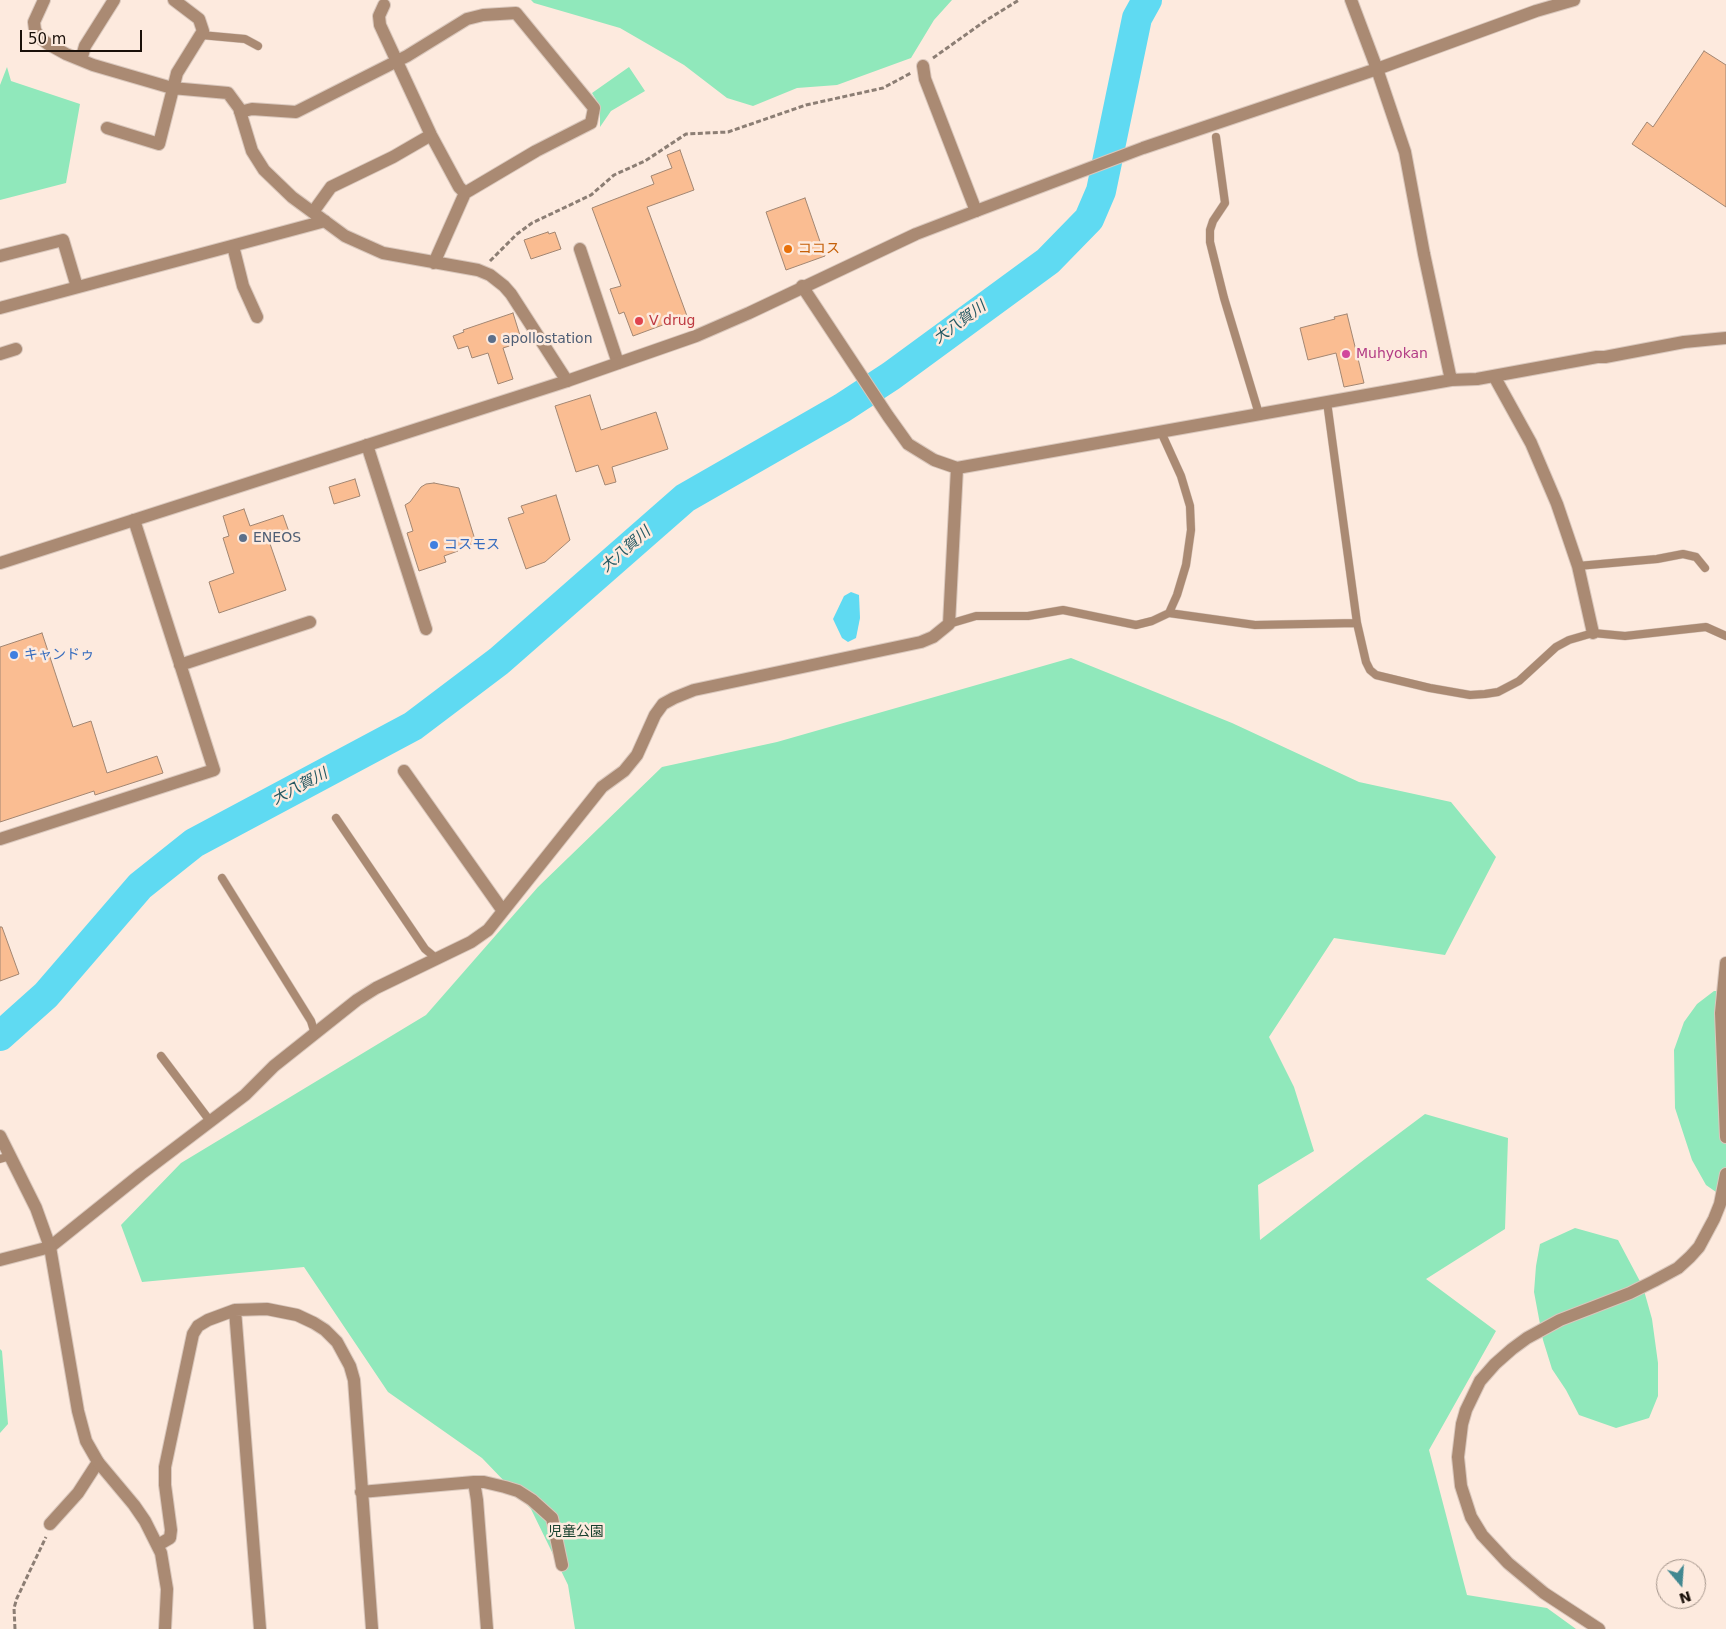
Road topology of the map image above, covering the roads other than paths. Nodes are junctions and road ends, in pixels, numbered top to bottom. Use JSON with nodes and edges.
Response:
{"nodes":[{"id":1,"x":44,"y":0,"type":"edge"},
{"id":2,"x":114,"y":0,"type":"edge"},
{"id":3,"x":174,"y":0,"type":"edge"},
{"id":4,"x":1351,"y":0,"type":"edge"},
{"id":5,"x":1574,"y":0,"type":"edge"},
{"id":6,"x":384,"y":5,"type":"dead end"},
{"id":7,"x":201,"y":35,"type":"junction"},
{"id":8,"x":258,"y":46,"type":"dead end"},
{"id":9,"x":81,"y":60,"type":"junction"},
{"id":10,"x":397,"y":61,"type":"junction"},
{"id":11,"x":922,"y":66,"type":"road end"},
{"id":12,"x":1377,"y":68,"type":"junction"},
{"id":13,"x":172,"y":88,"type":"junction"},
{"id":14,"x":240,"y":112,"type":"junction"},
{"id":15,"x":107,"y":128,"type":"dead end"},
{"id":16,"x":431,"y":135,"type":"junction"},
{"id":17,"x":1216,"y":138,"type":"dead end"},
{"id":18,"x":464,"y":193,"type":"junction"},
{"id":19,"x":976,"y":211,"type":"junction"},
{"id":20,"x":313,"y":212,"type":"junction"},
{"id":21,"x":325,"y":221,"type":"junction"},
{"id":22,"x":233,"y":246,"type":"junction"},
{"id":23,"x":580,"y":250,"type":"dead end"},
{"id":24,"x":0,"y":256,"type":"edge"},
{"id":25,"x":434,"y":263,"type":"junction"},
{"id":26,"x":802,"y":286,"type":"junction"},
{"id":27,"x":77,"y":287,"type":"junction"},
{"id":28,"x":0,"y":308,"type":"edge"},
{"id":29,"x":257,"y":317,"type":"dead end"},
{"id":30,"x":1726,"y":338,"type":"edge"},
{"id":31,"x":16,"y":349,"type":"dead end"},
{"id":32,"x":0,"y":354,"type":"edge"},
{"id":33,"x":618,"y":363,"type":"junction"},
{"id":34,"x":1494,"y":376,"type":"junction"},
{"id":35,"x":1450,"y":380,"type":"junction"},
{"id":36,"x":567,"y":381,"type":"junction"},
{"id":37,"x":1327,"y":402,"type":"junction"},
{"id":38,"x":1259,"y":414,"type":"junction"},
{"id":39,"x":1161,"y":432,"type":"junction"},
{"id":40,"x":367,"y":445,"type":"junction"},
{"id":41,"x":957,"y":468,"type":"junction"},
{"id":42,"x":134,"y":520,"type":"junction"},
{"id":43,"x":0,"y":563,"type":"edge"},
{"id":44,"x":1578,"y":566,"type":"junction"},
{"id":45,"x":1705,"y":568,"type":"dead end"},
{"id":46,"x":1168,"y":613,"type":"junction"},
{"id":47,"x":310,"y":622,"type":"dead end"},
{"id":48,"x":949,"y":624,"type":"junction"},
{"id":49,"x":1357,"y":624,"type":"junction"},
{"id":50,"x":426,"y":629,"type":"dead end"},
{"id":51,"x":1593,"y":633,"type":"junction"},
{"id":52,"x":1726,"y":636,"type":"edge"},
{"id":53,"x":180,"y":664,"type":"junction"},
{"id":54,"x":404,"y":771,"type":"dead end"},
{"id":55,"x":336,"y":818,"type":"dead end"},
{"id":56,"x":0,"y":839,"type":"edge"},
{"id":57,"x":222,"y":878,"type":"dead end"},
{"id":58,"x":503,"y":911,"type":"junction"},
{"id":59,"x":437,"y":959,"type":"junction"},
{"id":60,"x":1726,"y":963,"type":"edge"},
{"id":61,"x":314,"y":1034,"type":"junction"},
{"id":62,"x":161,"y":1056,"type":"dead end"},
{"id":63,"x":210,"y":1121,"type":"junction"},
{"id":64,"x":0,"y":1136,"type":"edge"},
{"id":65,"x":1726,"y":1137,"type":"edge"},
{"id":66,"x":5,"y":1157,"type":"edge"},
{"id":67,"x":1726,"y":1174,"type":"edge"},
{"id":68,"x":50,"y":1247,"type":"junction"},
{"id":69,"x":0,"y":1260,"type":"edge"},
{"id":70,"x":235,"y":1310,"type":"junction"},
{"id":71,"x":98,"y":1462,"type":"junction"},
{"id":72,"x":474,"y":1482,"type":"junction"},
{"id":73,"x":361,"y":1492,"type":"junction"},
{"id":74,"x":50,"y":1524,"type":"road end"},
{"id":75,"x":158,"y":1545,"type":"junction"},
{"id":76,"x":562,"y":1565,"type":"dead end"},
{"id":77,"x":165,"y":1629,"type":"edge"},
{"id":78,"x":260,"y":1629,"type":"edge"},
{"id":79,"x":372,"y":1629,"type":"edge"},
{"id":80,"x":487,"y":1629,"type":"edge"},
{"id":81,"x":1600,"y":1629,"type":"edge"}],
"edges":[{"from":1,"to":9,"type":"street"},
{"from":2,"to":9,"type":"street"},
{"from":3,"to":7,"type":"street"},
{"from":4,"to":12,"type":"street"},
{"from":5,"to":12,"type":"street"},
{"from":6,"to":10,"type":"street"},
{"from":7,"to":8,"type":"lane"},
{"from":7,"to":13,"type":"street"},
{"from":9,"to":13,"type":"street"},
{"from":10,"to":14,"type":"street"},
{"from":10,"to":16,"type":"street"},
{"from":10,"to":18,"type":"street"},
{"from":11,"to":19,"type":"street"},
{"from":12,"to":19,"type":"street"},
{"from":12,"to":35,"type":"street"},
{"from":13,"to":14,"type":"street"},
{"from":13,"to":15,"type":"street"},
{"from":14,"to":20,"type":"street"},
{"from":16,"to":18,"type":"street"},
{"from":16,"to":20,"type":"street"},
{"from":17,"to":38,"type":"lane"},
{"from":18,"to":25,"type":"street"},
{"from":19,"to":26,"type":"street"},
{"from":20,"to":21,"type":"street"},
{"from":21,"to":22,"type":"street"},
{"from":21,"to":25,"type":"street"},
{"from":22,"to":27,"type":"street"},
{"from":22,"to":29,"type":"street"},
{"from":23,"to":33,"type":"street"},
{"from":24,"to":27,"type":"street"},
{"from":25,"to":36,"type":"street"},
{"from":26,"to":33,"type":"street"},
{"from":26,"to":41,"type":"street"},
{"from":27,"to":28,"type":"street"},
{"from":30,"to":34,"type":"street"},
{"from":31,"to":32,"type":"street"},
{"from":33,"to":36,"type":"street"},
{"from":34,"to":35,"type":"street"},
{"from":34,"to":44,"type":"street"},
{"from":35,"to":37,"type":"street"},
{"from":36,"to":40,"type":"street"},
{"from":37,"to":38,"type":"street"},
{"from":37,"to":49,"type":"lane"},
{"from":38,"to":39,"type":"street"},
{"from":39,"to":41,"type":"street"},
{"from":39,"to":46,"type":"lane"},
{"from":40,"to":42,"type":"street"},
{"from":40,"to":50,"type":"street"},
{"from":41,"to":48,"type":"street"},
{"from":42,"to":43,"type":"street"},
{"from":42,"to":53,"type":"street"},
{"from":44,"to":45,"type":"lane"},
{"from":44,"to":51,"type":"street"},
{"from":46,"to":48,"type":"lane"},
{"from":46,"to":49,"type":"lane"},
{"from":47,"to":53,"type":"street"},
{"from":48,"to":58,"type":"street"},
{"from":49,"to":51,"type":"lane"},
{"from":51,"to":52,"type":"lane"},
{"from":53,"to":56,"type":"street"},
{"from":54,"to":58,"type":"street"},
{"from":55,"to":59,"type":"lane"},
{"from":57,"to":61,"type":"lane"},
{"from":58,"to":59,"type":"street"},
{"from":59,"to":61,"type":"street"},
{"from":60,"to":65,"type":"street"},
{"from":61,"to":63,"type":"street"},
{"from":62,"to":63,"type":"lane"},
{"from":63,"to":68,"type":"street"},
{"from":64,"to":66,"type":"street"},
{"from":66,"to":68,"type":"street"},
{"from":67,"to":81,"type":"street"},
{"from":68,"to":69,"type":"street"},
{"from":68,"to":71,"type":"street"},
{"from":70,"to":73,"type":"street"},
{"from":70,"to":75,"type":"street"},
{"from":70,"to":78,"type":"street"},
{"from":71,"to":74,"type":"street"},
{"from":71,"to":75,"type":"street"},
{"from":72,"to":73,"type":"street"},
{"from":72,"to":76,"type":"street"},
{"from":72,"to":80,"type":"street"},
{"from":73,"to":79,"type":"street"},
{"from":75,"to":77,"type":"street"}]}
